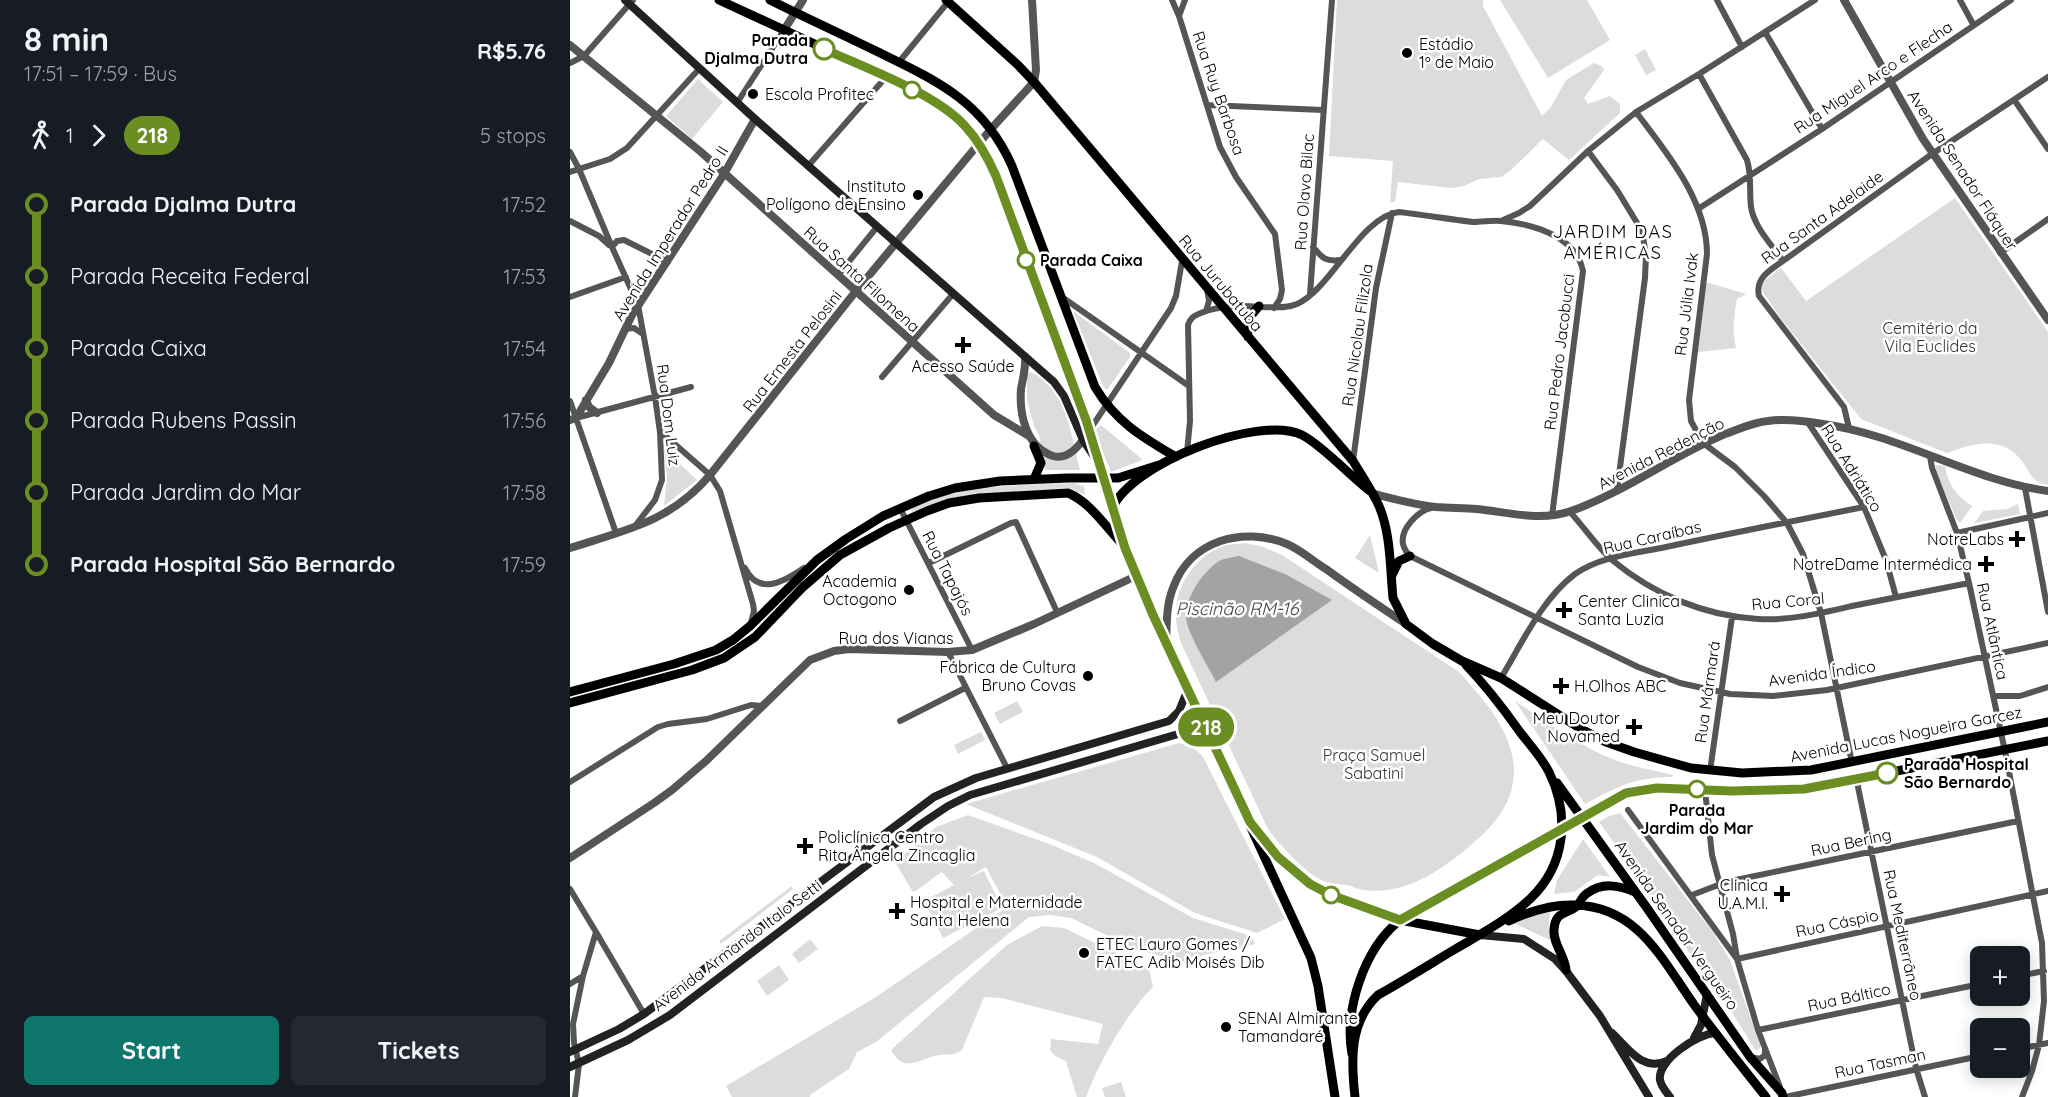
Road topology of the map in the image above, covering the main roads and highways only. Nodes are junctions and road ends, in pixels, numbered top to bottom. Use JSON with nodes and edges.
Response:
{"nodes":[{"id":1,"x":719,"y":0,"type":"edge"},
{"id":2,"x":770,"y":0,"type":"edge"},
{"id":3,"x":629,"y":1,"type":"edge"},
{"id":4,"x":947,"y":1,"type":"edge"},
{"id":5,"x":1259,"y":306,"type":"road end"},
{"id":6,"x":1249,"y":339,"type":"junction"},
{"id":7,"x":1086,"y":436,"type":"junction"},
{"id":8,"x":1034,"y":446,"type":"road end"},
{"id":9,"x":1176,"y":457,"type":"junction"},
{"id":10,"x":1159,"y":465,"type":"junction"},
{"id":11,"x":1034,"y":478,"type":"junction"},
{"id":12,"x":1103,"y":478,"type":"junction"},
{"id":13,"x":1374,"y":494,"type":"junction"},
{"id":14,"x":1112,"y":509,"type":"junction"},
{"id":15,"x":1125,"y":548,"type":"junction"},
{"id":16,"x":1410,"y":556,"type":"road end"},
{"id":17,"x":1391,"y":577,"type":"junction"},
{"id":18,"x":1406,"y":624,"type":"joint"},
{"id":19,"x":1462,"y":661,"type":"junction"},
{"id":20,"x":1188,"y":689,"type":"junction"},
{"id":21,"x":570,"y":692,"type":"edge"},
{"id":22,"x":570,"y":703,"type":"edge"},
{"id":23,"x":2048,"y":722,"type":"edge"},
{"id":24,"x":1103,"y":741,"type":"junction"},
{"id":25,"x":2048,"y":741,"type":"edge"},
{"id":26,"x":1213,"y":744,"type":"junction"},
{"id":27,"x":1054,"y":754,"type":"junction"},
{"id":28,"x":1069,"y":766,"type":"junction"},
{"id":29,"x":1549,"y":771,"type":"junction"},
{"id":30,"x":1021,"y":779,"type":"junction"},
{"id":31,"x":1250,"y":822,"type":"junction"},
{"id":32,"x":876,"y":841,"type":"junction"},
{"id":33,"x":885,"y":852,"type":"junction"},
{"id":34,"x":855,"y":857,"type":"junction"},
{"id":35,"x":865,"y":867,"type":"junction"},
{"id":36,"x":1594,"y":889,"type":"junction"},
{"id":37,"x":1635,"y":892,"type":"junction"},
{"id":38,"x":1578,"y":905,"type":"junction"},
{"id":39,"x":1591,"y":906,"type":"junction"},
{"id":40,"x":1400,"y":920,"type":"junction"},
{"id":41,"x":1480,"y":935,"type":"junction"},
{"id":42,"x":729,"y":951,"type":"junction"},
{"id":43,"x":737,"y":964,"type":"junction"},
{"id":44,"x":1566,"y":970,"type":"junction"},
{"id":45,"x":1707,"y":994,"type":"junction"},
{"id":46,"x":670,"y":995,"type":"junction"},
{"id":47,"x":670,"y":1015,"type":"junction"},
{"id":48,"x":1703,"y":1017,"type":"junction"},
{"id":49,"x":636,"y":1019,"type":"junction"},
{"id":50,"x":1609,"y":1030,"type":"junction"},
{"id":51,"x":1715,"y":1034,"type":"junction"},
{"id":52,"x":1692,"y":1041,"type":"junction"},
{"id":53,"x":573,"y":1051,"type":"edge"},
{"id":54,"x":1352,"y":1054,"type":"junction"},
{"id":55,"x":592,"y":1058,"type":"junction"},
{"id":56,"x":1667,"y":1061,"type":"junction"},
{"id":57,"x":574,"y":1066,"type":"edge"},
{"id":58,"x":1783,"y":1096,"type":"edge"},
{"id":59,"x":1335,"y":1097,"type":"edge"},
{"id":60,"x":1355,"y":1097,"type":"edge"},
{"id":61,"x":1649,"y":1097,"type":"edge"},
{"id":62,"x":1670,"y":1097,"type":"edge"},
{"id":63,"x":1766,"y":1097,"type":"edge"}],
"edges":[{"from":1,"to":7,"type":"main road"},
{"from":2,"to":9,"type":"main road"},
{"from":3,"to":7,"type":"main road"},
{"from":4,"to":6,"type":"main road","name":"Rua Jurubatuba"},
{"from":5,"to":6,"type":"main road"},
{"from":6,"to":13,"type":"main road","name":"Rua Jurubatuba"},
{"from":7,"to":12,"type":"main road"},
{"from":8,"to":11,"type":"main road"},
{"from":9,"to":10,"type":"main road"},
{"from":9,"to":13,"type":"main road"},
{"from":10,"to":12,"type":"main road"},
{"from":10,"to":14,"type":"main road"},
{"from":11,"to":12,"type":"main road"},
{"from":11,"to":21,"type":"main road"},
{"from":12,"to":14,"type":"main road"},
{"from":13,"to":17,"type":"main road","name":"Rua Jurubatuba"},
{"from":14,"to":15,"type":"main road"},
{"from":15,"to":20,"type":"main road"},
{"from":15,"to":22,"type":"main road"},
{"from":16,"to":17,"type":"main road"},
{"from":17,"to":18,"type":"main road","name":"Rua Jurubatuba"},
{"from":18,"to":19,"type":"main road","name":"Avenida Lucas Nogueira Garcez"},
{"from":19,"to":23,"type":"main road","name":"Avenida Lucas Nogueira Garcez"},
{"from":19,"to":29,"type":"main road"},
{"from":20,"to":24,"type":"main road"},
{"from":20,"to":26,"type":"main road"},
{"from":24,"to":27,"type":"main road"},
{"from":24,"to":28,"type":"main road"},
{"from":25,"to":40,"type":"main road","name":"Avenida Lucas Nogueira Garcez"},
{"from":26,"to":28,"type":"main road","name":"Avenida Armando Italo Setti"},
{"from":26,"to":31,"type":"main road"},
{"from":27,"to":30,"type":"main road"},
{"from":27,"to":32,"type":"main road"},
{"from":28,"to":30,"type":"main road","name":"Avenida Armando Italo Setti"},
{"from":29,"to":37,"type":"main road","name":"Avenida Senador Vergueiro"},
{"from":29,"to":41,"type":"main road"},
{"from":30,"to":33,"type":"main road","name":"Avenida Armando Italo Setti"},
{"from":31,"to":40,"type":"main road"},
{"from":31,"to":59,"type":"main road"},
{"from":32,"to":33,"type":"main road"},
{"from":32,"to":34,"type":"main road"},
{"from":33,"to":35,"type":"main road","name":"Avenida Armando Italo Setti"},
{"from":34,"to":35,"type":"main road"},
{"from":34,"to":42,"type":"main road"},
{"from":35,"to":43,"type":"main road","name":"Avenida Armando Italo Setti"},
{"from":36,"to":37,"type":"main road"},
{"from":36,"to":38,"type":"main road"},
{"from":36,"to":39,"type":"main road"},
{"from":37,"to":45,"type":"main road","name":"Avenida Senador Vergueiro"},
{"from":38,"to":39,"type":"main road","name":"Avenida Senador Vergueiro"},
{"from":38,"to":41,"type":"main road","name":"Avenida Senador Vergueiro"},
{"from":38,"to":44,"type":"main road"},
{"from":39,"to":48,"type":"main road","name":"Avenida Senador Vergueiro"},
{"from":40,"to":41,"type":"main road"},
{"from":40,"to":54,"type":"main road","name":"Avenida Lucas Nogueira Garcez"},
{"from":41,"to":44,"type":"main road"},
{"from":41,"to":54,"type":"main road"},
{"from":42,"to":43,"type":"main road"},
{"from":42,"to":46,"type":"main road"},
{"from":43,"to":47,"type":"main road","name":"Avenida Armando Italo Setti"},
{"from":44,"to":50,"type":"main road"},
{"from":45,"to":48,"type":"main road"},
{"from":45,"to":58,"type":"main road","name":"Avenida Senador Vergueiro"},
{"from":46,"to":47,"type":"main road"},
{"from":46,"to":49,"type":"main road"},
{"from":47,"to":55,"type":"main road","name":"Avenida Armando Italo Setti"},
{"from":48,"to":51,"type":"main road","name":"Avenida Senador Vergueiro"},
{"from":48,"to":52,"type":"main road"},
{"from":49,"to":53,"type":"main road"},
{"from":49,"to":55,"type":"main road"},
{"from":50,"to":56,"type":"main road"},
{"from":50,"to":61,"type":"main road"},
{"from":51,"to":52,"type":"main road"},
{"from":51,"to":63,"type":"main road","name":"Avenida Senador Vergueiro"},
{"from":52,"to":56,"type":"main road"},
{"from":54,"to":60,"type":"main road"},
{"from":55,"to":57,"type":"main road","name":"Avenida Armando Italo Setti"},
{"from":56,"to":62,"type":"main road"}]}
